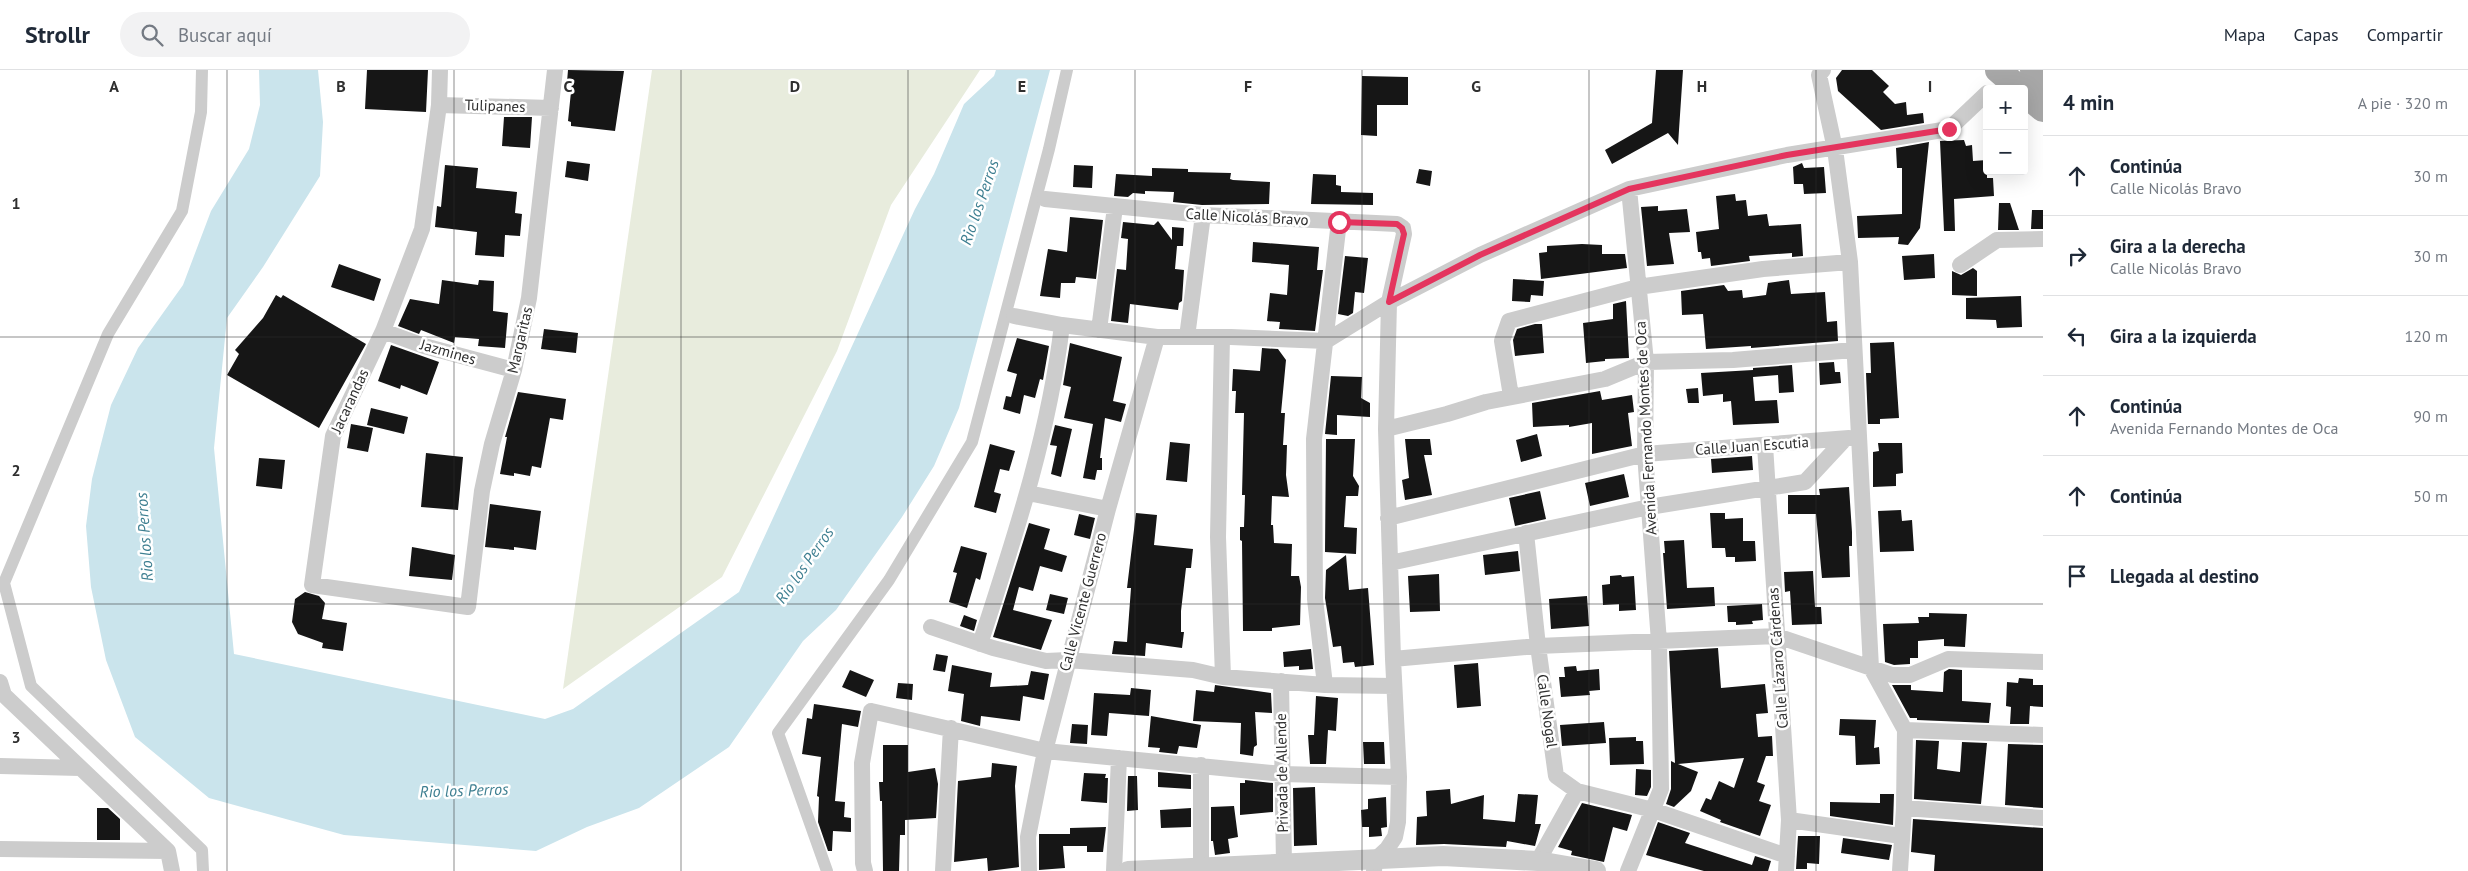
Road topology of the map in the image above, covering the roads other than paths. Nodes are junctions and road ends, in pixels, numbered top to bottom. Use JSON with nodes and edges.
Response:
{"nodes":[{"id":1,"x":202,"y":70,"type":"edge"},
{"id":2,"x":440,"y":70,"type":"edge"},
{"id":3,"x":555,"y":70,"type":"edge"},
{"id":4,"x":1067,"y":70,"type":"edge"},
{"id":5,"x":1823,"y":70,"type":"edge"},
{"id":6,"x":2033,"y":70,"type":"edge"},
{"id":7,"x":2043,"y":79,"type":"edge"},
{"id":8,"x":2000,"y":83,"type":"edge"},
{"id":9,"x":2028,"y":96,"type":"edge"},
{"id":10,"x":439,"y":105,"type":"junction"},
{"id":11,"x":552,"y":108,"type":"junction"},
{"id":12,"x":2043,"y":109,"type":"edge"},
{"id":13,"x":1835,"y":149,"type":"junction"},
{"id":14,"x":1629,"y":189,"type":"junction"},
{"id":15,"x":1045,"y":199,"type":"dead end"},
{"id":16,"x":1115,"y":207,"type":"junction"},
{"id":17,"x":1203,"y":215,"type":"junction"},
{"id":18,"x":1339,"y":222,"type":"junction"},
{"id":19,"x":2043,"y":239,"type":"edge"},
{"id":20,"x":1850,"y":262,"type":"junction"},
{"id":21,"x":1960,"y":265,"type":"dead end"},
{"id":22,"x":1638,"y":287,"type":"junction"},
{"id":23,"x":1389,"y":302,"type":"junction"},
{"id":24,"x":1014,"y":316,"type":"dead end"},
{"id":25,"x":1062,"y":325,"type":"junction"},
{"id":26,"x":1099,"y":330,"type":"junction"},
{"id":27,"x":383,"y":331,"type":"junction"},
{"id":28,"x":1157,"y":337,"type":"junction"},
{"id":29,"x":1187,"y":337,"type":"junction"},
{"id":30,"x":1222,"y":337,"type":"junction"},
{"id":31,"x":1326,"y":342,"type":"junction"},
{"id":32,"x":1854,"y":350,"type":"junction"},
{"id":33,"x":1646,"y":362,"type":"junction"},
{"id":34,"x":514,"y":370,"type":"junction"},
{"id":35,"x":1511,"y":396,"type":"junction"},
{"id":36,"x":1386,"y":429,"type":"junction"},
{"id":37,"x":1852,"y":438,"type":"junction"},
{"id":38,"x":1765,"y":445,"type":"junction"},
{"id":39,"x":1646,"y":454,"type":"junction"},
{"id":40,"x":1768,"y":490,"type":"junction"},
{"id":41,"x":1028,"y":493,"type":"junction"},
{"id":42,"x":1649,"y":507,"type":"junction"},
{"id":43,"x":1108,"y":509,"type":"junction"},
{"id":44,"x":1388,"y":518,"type":"junction"},
{"id":45,"x":1526,"y":534,"type":"junction"},
{"id":46,"x":1390,"y":563,"type":"junction"},
{"id":47,"x":468,"y":607,"type":"joint"},
{"id":48,"x":930,"y":627,"type":"dead end"},
{"id":49,"x":1777,"y":636,"type":"junction"},
{"id":50,"x":1659,"y":642,"type":"junction"},
{"id":51,"x":980,"y":644,"type":"junction"},
{"id":52,"x":1538,"y":646,"type":"junction"},
{"id":53,"x":1393,"y":659,"type":"junction"},
{"id":54,"x":1068,"y":660,"type":"junction"},
{"id":55,"x":2043,"y":662,"type":"edge"},
{"id":56,"x":1871,"y":668,"type":"junction"},
{"id":57,"x":1223,"y":677,"type":"junction"},
{"id":58,"x":1281,"y":681,"type":"junction"},
{"id":59,"x":0,"y":682,"type":"edge"},
{"id":60,"x":1325,"y":685,"type":"junction"},
{"id":61,"x":1394,"y":686,"type":"junction"},
{"id":62,"x":951,"y":728,"type":"junction"},
{"id":63,"x":1905,"y":730,"type":"junction"},
{"id":64,"x":2043,"y":735,"type":"edge"},
{"id":65,"x":1045,"y":751,"type":"junction"},
{"id":66,"x":1119,"y":758,"type":"junction"},
{"id":67,"x":1201,"y":765,"type":"junction"},
{"id":68,"x":0,"y":766,"type":"edge"},
{"id":69,"x":80,"y":768,"type":"junction"},
{"id":70,"x":1282,"y":774,"type":"junction"},
{"id":71,"x":1399,"y":777,"type":"junction"},
{"id":72,"x":1577,"y":791,"type":"junction"},
{"id":73,"x":1904,"y":808,"type":"junction"},
{"id":74,"x":1653,"y":810,"type":"junction"},
{"id":75,"x":2043,"y":818,"type":"edge"},
{"id":76,"x":1789,"y":820,"type":"junction"},
{"id":77,"x":1902,"y":836,"type":"junction"},
{"id":78,"x":0,"y":849,"type":"edge"},
{"id":79,"x":168,"y":851,"type":"junction"},
{"id":80,"x":1538,"y":862,"type":"junction"},
{"id":81,"x":1787,"y":863,"type":"edge"},
{"id":82,"x":1284,"y":864,"type":"junction"},
{"id":83,"x":1374,"y":866,"type":"edge"},
{"id":84,"x":1201,"y":868,"type":"junction"},
{"id":85,"x":172,"y":871,"type":"edge"},
{"id":86,"x":203,"y":871,"type":"edge"},
{"id":87,"x":827,"y":871,"type":"edge"},
{"id":88,"x":865,"y":871,"type":"edge"},
{"id":89,"x":943,"y":871,"type":"edge"},
{"id":90,"x":1029,"y":871,"type":"edge"},
{"id":91,"x":1114,"y":871,"type":"edge"},
{"id":92,"x":1128,"y":871,"type":"edge"},
{"id":93,"x":1596,"y":871,"type":"edge"},
{"id":94,"x":1628,"y":871,"type":"edge"},
{"id":95,"x":1900,"y":871,"type":"edge"}],
"edges":[{"from":1,"to":86,"type":"street"},
{"from":2,"to":10,"type":"street","name":"Jacarandas"},
{"from":3,"to":11,"type":"street","name":"Margaritas"},
{"from":4,"to":87,"type":"street"},
{"from":5,"to":13,"type":"street"},
{"from":6,"to":7,"type":"main road"},
{"from":8,"to":13,"type":"street"},
{"from":9,"to":12,"type":"main road"},
{"from":10,"to":11,"type":"street","name":"Tulipanes"},
{"from":10,"to":27,"type":"street","name":"Jacarandas"},
{"from":11,"to":34,"type":"street","name":"Margaritas"},
{"from":13,"to":14,"type":"street"},
{"from":13,"to":20,"type":"street"},
{"from":14,"to":22,"type":"street","name":"Avenida Fernando Montes de Oca"},
{"from":14,"to":23,"type":"street"},
{"from":15,"to":16,"type":"street","name":"Calle Nicolás Bravo"},
{"from":16,"to":17,"type":"street","name":"Calle Nicolás Bravo"},
{"from":16,"to":26,"type":"street"},
{"from":17,"to":18,"type":"street","name":"Calle Nicolás Bravo"},
{"from":17,"to":29,"type":"street"},
{"from":18,"to":23,"type":"street","name":"Calle Nicolás Bravo"},
{"from":18,"to":31,"type":"street"},
{"from":19,"to":21,"type":"street"},
{"from":20,"to":22,"type":"street"},
{"from":20,"to":32,"type":"street"},
{"from":22,"to":33,"type":"street","name":"Avenida Fernando Montes de Oca"},
{"from":22,"to":35,"type":"street"},
{"from":23,"to":31,"type":"street"},
{"from":23,"to":36,"type":"street"},
{"from":24,"to":25,"type":"street"},
{"from":25,"to":26,"type":"street"},
{"from":25,"to":41,"type":"street"},
{"from":26,"to":28,"type":"street"},
{"from":27,"to":34,"type":"street","name":"Jazmines"},
{"from":27,"to":47,"type":"street","name":"Jacarandas"},
{"from":28,"to":29,"type":"street"},
{"from":28,"to":43,"type":"street","name":"Calle Vicente Guerrero"},
{"from":29,"to":30,"type":"street"},
{"from":30,"to":31,"type":"street"},
{"from":30,"to":57,"type":"street"},
{"from":31,"to":60,"type":"street"},
{"from":32,"to":33,"type":"street"},
{"from":32,"to":37,"type":"street"},
{"from":33,"to":35,"type":"street"},
{"from":33,"to":39,"type":"street","name":"Avenida Fernando Montes de Oca"},
{"from":34,"to":47,"type":"street","name":"Margaritas"},
{"from":35,"to":36,"type":"street"},
{"from":36,"to":44,"type":"street"},
{"from":37,"to":38,"type":"street","name":"Calle Juan Escutia"},
{"from":37,"to":40,"type":"street"},
{"from":37,"to":56,"type":"street"},
{"from":38,"to":39,"type":"street","name":"Calle Juan Escutia"},
{"from":38,"to":40,"type":"street","name":"Calle Lázaro Cárdenas"},
{"from":39,"to":42,"type":"street","name":"Avenida Fernando Montes de Oca"},
{"from":39,"to":44,"type":"street","name":"Calle Juan Escutia"},
{"from":40,"to":42,"type":"street"},
{"from":40,"to":49,"type":"street","name":"Calle Lázaro Cárdenas"},
{"from":41,"to":43,"type":"street"},
{"from":41,"to":51,"type":"street"},
{"from":42,"to":45,"type":"street"},
{"from":42,"to":50,"type":"street","name":"Avenida Fernando Montes de Oca"},
{"from":43,"to":54,"type":"street","name":"Calle Vicente Guerrero"},
{"from":44,"to":46,"type":"street"},
{"from":45,"to":46,"type":"street"},
{"from":45,"to":52,"type":"street","name":"Calle Nogal"},
{"from":46,"to":53,"type":"street"},
{"from":48,"to":51,"type":"street"},
{"from":49,"to":50,"type":"street"},
{"from":49,"to":56,"type":"street"},
{"from":49,"to":76,"type":"street","name":"Calle Lázaro Cárdenas"},
{"from":50,"to":52,"type":"street"},
{"from":50,"to":74,"type":"street","name":"Avenida Fernando Montes de Oca"},
{"from":51,"to":54,"type":"street"},
{"from":52,"to":53,"type":"street"},
{"from":52,"to":72,"type":"street","name":"Calle Nogal"},
{"from":53,"to":61,"type":"street"},
{"from":54,"to":57,"type":"street"},
{"from":54,"to":65,"type":"street","name":"Calle Vicente Guerrero"},
{"from":55,"to":56,"type":"street"},
{"from":56,"to":63,"type":"street"},
{"from":57,"to":58,"type":"street"},
{"from":58,"to":60,"type":"street"},
{"from":58,"to":70,"type":"street","name":"Privada de Allende"},
{"from":59,"to":69,"type":"street"},
{"from":60,"to":61,"type":"street"},
{"from":61,"to":71,"type":"street"},
{"from":62,"to":65,"type":"street"},
{"from":62,"to":88,"type":"street"},
{"from":62,"to":89,"type":"street"},
{"from":63,"to":64,"type":"street"},
{"from":63,"to":73,"type":"street"},
{"from":65,"to":66,"type":"street"},
{"from":65,"to":90,"type":"street","name":"Calle Vicente Guerrero"},
{"from":66,"to":67,"type":"street"},
{"from":66,"to":91,"type":"street"},
{"from":67,"to":70,"type":"street"},
{"from":67,"to":84,"type":"street"},
{"from":68,"to":69,"type":"street"},
{"from":69,"to":79,"type":"street"},
{"from":70,"to":71,"type":"street"},
{"from":70,"to":82,"type":"street","name":"Privada de Allende"},
{"from":71,"to":83,"type":"street"},
{"from":72,"to":74,"type":"street"},
{"from":72,"to":80,"type":"street"},
{"from":73,"to":75,"type":"street"},
{"from":73,"to":77,"type":"street"},
{"from":74,"to":81,"type":"street"},
{"from":74,"to":94,"type":"street","name":"Avenida Fernando Montes de Oca"},
{"from":76,"to":77,"type":"street"},
{"from":76,"to":81,"type":"street","name":"Calle Lázaro Cárdenas"},
{"from":77,"to":95,"type":"street"},
{"from":78,"to":79,"type":"street"},
{"from":79,"to":85,"type":"street"},
{"from":80,"to":83,"type":"street"},
{"from":80,"to":93,"type":"street"},
{"from":82,"to":83,"type":"street"},
{"from":82,"to":84,"type":"street"},
{"from":84,"to":92,"type":"street"}]}
